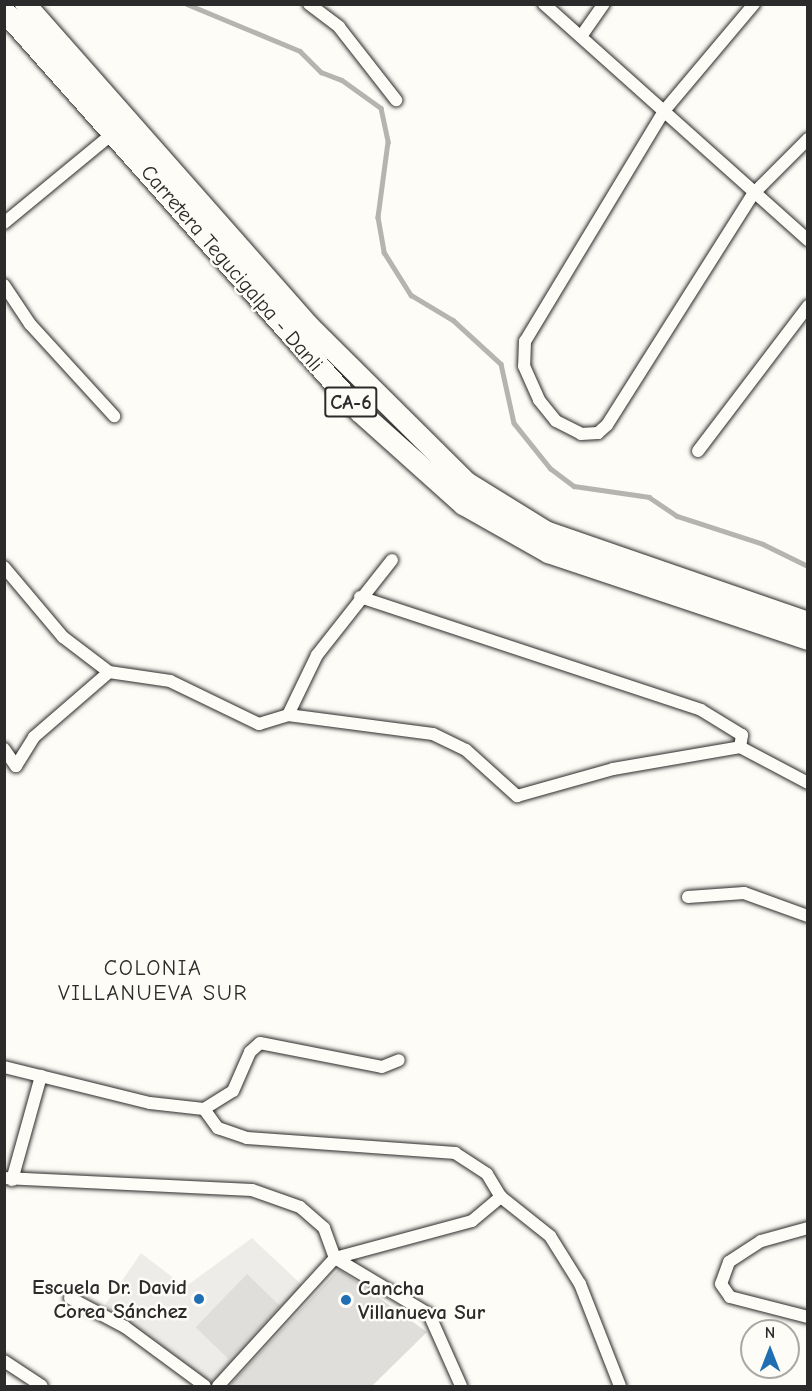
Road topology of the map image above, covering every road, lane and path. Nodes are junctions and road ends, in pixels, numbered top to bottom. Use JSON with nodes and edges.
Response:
{"nodes":[{"id":1,"x":25,"y":4,"type":"edge"},
{"id":2,"x":309,"y":4,"type":"edge"},
{"id":3,"x":544,"y":4,"type":"edge"},
{"id":4,"x":604,"y":4,"type":"edge"},
{"id":5,"x":754,"y":4,"type":"edge"},
{"id":6,"x":4,"y":11,"type":"edge"},
{"id":7,"x":582,"y":36,"type":"junction"},
{"id":8,"x":396,"y":99,"type":"dead end"},
{"id":9,"x":664,"y":111,"type":"junction"},
{"id":10,"x":129,"y":117,"type":"junction"},
{"id":11,"x":114,"y":134,"type":"junction"},
{"id":12,"x":807,"y":139,"type":"edge"},
{"id":13,"x":753,"y":194,"type":"junction"},
{"id":14,"x":4,"y":223,"type":"edge"},
{"id":15,"x":807,"y":240,"type":"edge"},
{"id":16,"x":4,"y":285,"type":"edge"},
{"id":17,"x":807,"y":306,"type":"edge"},
{"id":18,"x":114,"y":416,"type":"dead end"},
{"id":19,"x":698,"y":451,"type":"dead end"},
{"id":20,"x":392,"y":560,"type":"dead end"},
{"id":21,"x":4,"y":567,"type":"edge"},
{"id":22,"x":360,"y":597,"type":"junction"},
{"id":23,"x":807,"y":622,"type":"edge"},
{"id":24,"x":807,"y":639,"type":"edge"},
{"id":25,"x":109,"y":672,"type":"junction"},
{"id":26,"x":288,"y":715,"type":"junction"},
{"id":27,"x":740,"y":747,"type":"junction"},
{"id":28,"x":4,"y":749,"type":"edge"},
{"id":29,"x":807,"y":783,"type":"edge"},
{"id":30,"x":688,"y":897,"type":"dead end"},
{"id":31,"x":807,"y":916,"type":"edge"},
{"id":32,"x":399,"y":1060,"type":"dead end"},
{"id":33,"x":4,"y":1067,"type":"edge"},
{"id":34,"x":41,"y":1076,"type":"junction"},
{"id":35,"x":204,"y":1109,"type":"junction"},
{"id":36,"x":8,"y":1179,"type":"edge"},
{"id":37,"x":501,"y":1197,"type":"junction"},
{"id":38,"x":807,"y":1228,"type":"edge"},
{"id":39,"x":335,"y":1258,"type":"junction"},
{"id":40,"x":70,"y":1298,"type":"dead end"},
{"id":41,"x":807,"y":1317,"type":"edge"},
{"id":42,"x":4,"y":1361,"type":"edge"},
{"id":43,"x":42,"y":1386,"type":"edge"},
{"id":44,"x":205,"y":1386,"type":"edge"},
{"id":45,"x":218,"y":1386,"type":"edge"},
{"id":46,"x":461,"y":1386,"type":"edge"},
{"id":47,"x":620,"y":1386,"type":"edge"}],
"edges":[{"from":1,"to":10,"type":"highway","name":"Carretera Tegucigalpa - Danli","number":"CA-6"},
{"from":2,"to":8,"type":"street"},
{"from":3,"to":7,"type":"street"},
{"from":4,"to":7,"type":"street"},
{"from":5,"to":9,"type":"street"},
{"from":6,"to":11,"type":"highway","name":"Carretera Tegucigalpa - Danli","number":"CA-6"},
{"from":7,"to":9,"type":"street"},
{"from":9,"to":13,"type":"street"},
{"from":9,"to":13,"type":"street"},
{"from":10,"to":11,"type":"street"},
{"from":10,"to":23,"type":"highway","name":"Carretera Tegucigalpa - Danli","number":"CA-6"},
{"from":11,"to":14,"type":"street"},
{"from":11,"to":24,"type":"highway","name":"Carretera Tegucigalpa - Danli","number":"CA-6"},
{"from":12,"to":13,"type":"street"},
{"from":13,"to":15,"type":"street"},
{"from":16,"to":18,"type":"street"},
{"from":17,"to":19,"type":"street"},
{"from":20,"to":22,"type":"street"},
{"from":21,"to":25,"type":"street"},
{"from":22,"to":26,"type":"street"},
{"from":22,"to":27,"type":"street"},
{"from":25,"to":26,"type":"street"},
{"from":25,"to":28,"type":"street"},
{"from":26,"to":27,"type":"street"},
{"from":27,"to":29,"type":"street"},
{"from":30,"to":31,"type":"street"},
{"from":32,"to":35,"type":"street"},
{"from":33,"to":34,"type":"street"},
{"from":34,"to":35,"type":"street"},
{"from":34,"to":36,"type":"street"},
{"from":35,"to":37,"type":"street"},
{"from":36,"to":39,"type":"street"},
{"from":37,"to":39,"type":"street"},
{"from":37,"to":47,"type":"street"},
{"from":38,"to":41,"type":"street"},
{"from":39,"to":45,"type":"street"},
{"from":39,"to":46,"type":"street"},
{"from":40,"to":44,"type":"street"},
{"from":42,"to":43,"type":"street"}]}
